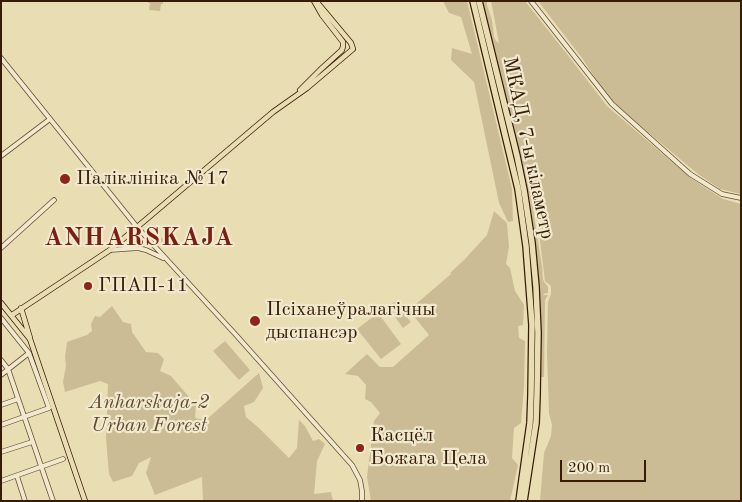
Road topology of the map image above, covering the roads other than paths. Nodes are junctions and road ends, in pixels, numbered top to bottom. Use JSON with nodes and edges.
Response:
{"nodes":[{"id":1,"x":315,"y":1,"type":"edge"},
{"id":2,"x":473,"y":1,"type":"edge"},
{"id":3,"x":479,"y":1,"type":"edge"},
{"id":4,"x":531,"y":1,"type":"edge"},
{"id":5,"x":329,"y":20,"type":"junction"},
{"id":6,"x":342,"y":50,"type":"junction"},
{"id":7,"x":346,"y":55,"type":"junction"},
{"id":8,"x":1,"y":58,"type":"edge"},
{"id":9,"x":320,"y":70,"type":"junction"},
{"id":10,"x":323,"y":75,"type":"junction"},
{"id":11,"x":294,"y":96,"type":"junction"},
{"id":12,"x":50,"y":119,"type":"junction"},
{"id":13,"x":1,"y":156,"type":"edge"},
{"id":14,"x":741,"y":198,"type":"edge"},
{"id":15,"x":54,"y":200,"type":"dead end"},
{"id":16,"x":137,"y":228,"type":"junction"},
{"id":17,"x":1,"y":248,"type":"edge"},
{"id":18,"x":110,"y":250,"type":"junction"},
{"id":19,"x":166,"y":260,"type":"junction"},
{"id":20,"x":1,"y":303,"type":"edge"},
{"id":21,"x":21,"y":308,"type":"junction"},
{"id":22,"x":12,"y":315,"type":"junction"},
{"id":23,"x":1,"y":318,"type":"edge"},
{"id":24,"x":30,"y":340,"type":"junction"},
{"id":25,"x":29,"y":353,"type":"junction"},
{"id":26,"x":1,"y":360,"type":"edge"},
{"id":27,"x":8,"y":369,"type":"junction"},
{"id":28,"x":1,"y":374,"type":"edge"},
{"id":29,"x":18,"y":399,"type":"junction"},
{"id":30,"x":1,"y":405,"type":"edge"},
{"id":31,"x":51,"y":408,"type":"junction"},
{"id":32,"x":24,"y":417,"type":"junction"},
{"id":33,"x":533,"y":423,"type":"junction"},
{"id":34,"x":1,"y":424,"type":"edge"},
{"id":35,"x":32,"y":442,"type":"junction"},
{"id":36,"x":1,"y":452,"type":"edge"},
{"id":37,"x":63,"y":459,"type":"dead end"},
{"id":38,"x":42,"y":467,"type":"junction"},
{"id":39,"x":17,"y":476,"type":"junction"},
{"id":40,"x":1,"y":480,"type":"edge"},
{"id":41,"x":25,"y":501,"type":"edge"},
{"id":42,"x":53,"y":501,"type":"edge"},
{"id":43,"x":86,"y":501,"type":"edge"},
{"id":44,"x":362,"y":501,"type":"edge"},
{"id":45,"x":519,"y":501,"type":"edge"},
{"id":46,"x":524,"y":501,"type":"edge"}],
"edges":[{"from":1,"to":5,"type":"main road"},
{"from":2,"to":33,"type":"highway","name":"МКАД, 7-ы кіламетр"},
{"from":3,"to":33,"type":"highway","name":"МКАД, 7-ы кіламетр"},
{"from":4,"to":14,"type":"street"},
{"from":5,"to":6,"type":"main road"},
{"from":5,"to":7,"type":"main road"},
{"from":6,"to":7,"type":"main road"},
{"from":6,"to":9,"type":"main road"},
{"from":7,"to":10,"type":"main road"},
{"from":8,"to":12,"type":"street"},
{"from":9,"to":10,"type":"main road"},
{"from":9,"to":11,"type":"main road"},
{"from":10,"to":11,"type":"main road"},
{"from":11,"to":16,"type":"main road"},
{"from":12,"to":13,"type":"street"},
{"from":12,"to":16,"type":"street"},
{"from":15,"to":17,"type":"street"},
{"from":16,"to":18,"type":"main road"},
{"from":16,"to":19,"type":"street"},
{"from":18,"to":19,"type":"street"},
{"from":18,"to":21,"type":"main road"},
{"from":19,"to":44,"type":"street"},
{"from":20,"to":22,"type":"main road"},
{"from":21,"to":22,"type":"main road"},
{"from":21,"to":24,"type":"main road"},
{"from":22,"to":24,"type":"main road"},
{"from":23,"to":25,"type":"street"},
{"from":24,"to":31,"type":"main road"},
{"from":25,"to":27,"type":"street"},
{"from":25,"to":31,"type":"street"},
{"from":26,"to":27,"type":"street"},
{"from":27,"to":28,"type":"street"},
{"from":27,"to":29,"type":"street"},
{"from":29,"to":30,"type":"street"},
{"from":29,"to":32,"type":"street"},
{"from":31,"to":32,"type":"street"},
{"from":31,"to":43,"type":"main road"},
{"from":32,"to":34,"type":"street"},
{"from":32,"to":35,"type":"street"},
{"from":33,"to":45,"type":"highway"},
{"from":33,"to":46,"type":"highway"},
{"from":35,"to":36,"type":"street"},
{"from":35,"to":38,"type":"street"},
{"from":37,"to":38,"type":"street"},
{"from":38,"to":39,"type":"street"},
{"from":38,"to":42,"type":"street"},
{"from":39,"to":40,"type":"street"},
{"from":39,"to":41,"type":"street"}]}
